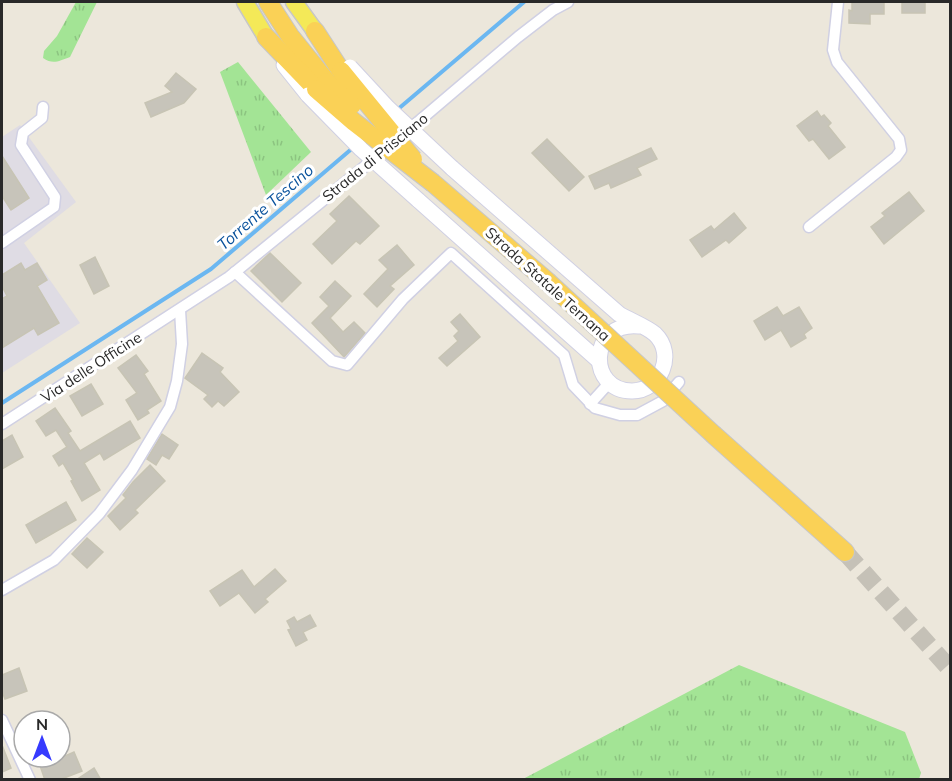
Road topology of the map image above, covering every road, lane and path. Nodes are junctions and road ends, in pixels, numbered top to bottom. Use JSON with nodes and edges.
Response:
{"nodes":[{"id":1,"x":245,"y":2,"type":"edge"},
{"id":2,"x":268,"y":2,"type":"edge"},
{"id":3,"x":294,"y":2,"type":"edge"},
{"id":4,"x":568,"y":2,"type":"edge"},
{"id":5,"x":838,"y":2,"type":"edge"},
{"id":6,"x":315,"y":31,"type":"joint"},
{"id":7,"x":266,"y":37,"type":"joint"},
{"id":8,"x":328,"y":81,"type":"junction"},
{"id":9,"x":43,"y":107,"type":"dead end"},
{"id":10,"x":809,"y":226,"type":"dead end"},
{"id":11,"x":2,"y":243,"type":"edge"},
{"id":12,"x":235,"y":272,"type":"junction"},
{"id":13,"x":180,"y":310,"type":"junction"},
{"id":14,"x":639,"y":326,"type":"junction"},
{"id":15,"x":599,"y":361,"type":"junction"},
{"id":16,"x":610,"y":382,"type":"junction"},
{"id":17,"x":679,"y":382,"type":"dead end"},
{"id":18,"x":590,"y":404,"type":"junction"},
{"id":19,"x":2,"y":424,"type":"edge"},
{"id":20,"x":845,"y":552,"type":"tunnel mouth"},
{"id":21,"x":2,"y":590,"type":"edge"},
{"id":22,"x":2,"y":720,"type":"edge"},
{"id":23,"x":30,"y":780,"type":"edge"}],
"edges":[{"from":1,"to":7,"type":"main road"},
{"from":2,"to":8,"type":"highway","name":"Strada Statale Ternana"},
{"from":3,"to":6,"type":"main road"},
{"from":4,"to":12,"type":"street","name":"Strada di Prisciano"},
{"from":5,"to":10,"type":"street"},
{"from":6,"to":8,"type":"highway"},
{"from":7,"to":8,"type":"highway"},
{"from":8,"to":14,"type":"main road","bridge":true},
{"from":8,"to":15,"type":"main road","bridge":true},
{"from":8,"to":20,"type":"highway","name":"Strada Statale Ternana","bridge":true},
{"from":9,"to":11,"type":"street"},
{"from":12,"to":13,"type":"street","name":"Strada di Prisciano"},
{"from":12,"to":18,"type":"street"},
{"from":13,"to":19,"type":"street","name":"Via delle Officine"},
{"from":13,"to":21,"type":"street"},
{"from":14,"to":15,"type":"main road"},
{"from":14,"to":16,"type":"main road"},
{"from":15,"to":16,"type":"main road"},
{"from":16,"to":18,"type":"street"},
{"from":17,"to":18,"type":"street"},
{"from":22,"to":23,"type":"street"}]}
